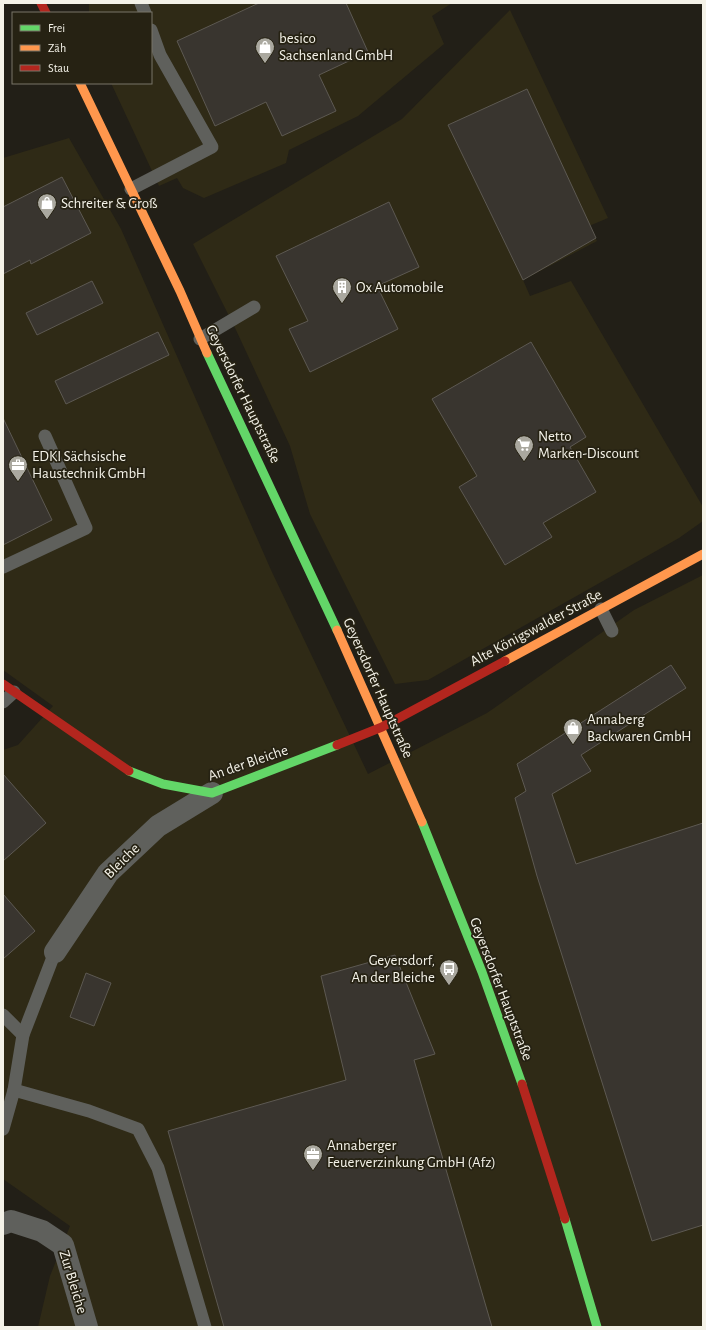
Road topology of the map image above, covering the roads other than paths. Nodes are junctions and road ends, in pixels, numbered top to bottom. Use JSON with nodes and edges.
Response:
{"nodes":[{"id":1,"x":41,"y":3,"type":"edge"},
{"id":2,"x":46,"y":12,"type":"edge"},
{"id":3,"x":152,"y":33,"type":"edge"},
{"id":4,"x":80,"y":84,"type":"edge"},
{"id":5,"x":131,"y":188,"type":"junction"},
{"id":6,"x":254,"y":307,"type":"dead end"},
{"id":7,"x":200,"y":339,"type":"junction"},
{"id":8,"x":45,"y":436,"type":"dead end"},
{"id":9,"x":703,"y":554,"type":"edge"},
{"id":10,"x":3,"y":567,"type":"edge"},
{"id":11,"x":601,"y":609,"type":"junction"},
{"id":12,"x":612,"y":630,"type":"dead end"},
{"id":13,"x":8,"y":688,"type":"edge"},
{"id":14,"x":3,"y":702,"type":"edge"},
{"id":15,"x":382,"y":727,"type":"junction"},
{"id":16,"x":212,"y":793,"type":"junction"},
{"id":17,"x":55,"y":952,"type":"joint"},
{"id":18,"x":3,"y":1015,"type":"edge"},
{"id":19,"x":23,"y":1035,"type":"junction"},
{"id":20,"x":14,"y":1090,"type":"junction"},
{"id":21,"x":3,"y":1129,"type":"edge"},
{"id":22,"x":7,"y":1222,"type":"edge"},
{"id":23,"x":87,"y":1327,"type":"edge"},
{"id":24,"x":205,"y":1327,"type":"edge"},
{"id":25,"x":597,"y":1327,"type":"edge"}],
"edges":[{"from":1,"to":2,"type":"main road"},
{"from":3,"to":5,"type":"lane"},
{"from":4,"to":5,"type":"main road","name":"Geyersdorfer Hauptstraße"},
{"from":5,"to":7,"type":"main road","name":"Geyersdorfer Hauptstraße"},
{"from":6,"to":7,"type":"lane"},
{"from":7,"to":15,"type":"main road","name":"Geyersdorfer Hauptstraße"},
{"from":8,"to":10,"type":"lane"},
{"from":9,"to":11,"type":"main road","name":"Alte Königswalder Straße"},
{"from":11,"to":12,"type":"lane"},
{"from":11,"to":15,"type":"main road","name":"Alte Königswalder Straße"},
{"from":13,"to":14,"type":"lane"},
{"from":13,"to":16,"type":"main road","name":"An der Bleiche"},
{"from":15,"to":16,"type":"main road","name":"An der Bleiche"},
{"from":15,"to":25,"type":"main road","name":"Geyersdorfer Hauptstraße"},
{"from":16,"to":17,"type":"street","name":"Bleiche"},
{"from":17,"to":19,"type":"lane"},
{"from":18,"to":19,"type":"lane"},
{"from":19,"to":20,"type":"lane"},
{"from":20,"to":21,"type":"lane"},
{"from":20,"to":24,"type":"lane"},
{"from":22,"to":23,"type":"street","name":"Zur Bleiche"}]}
